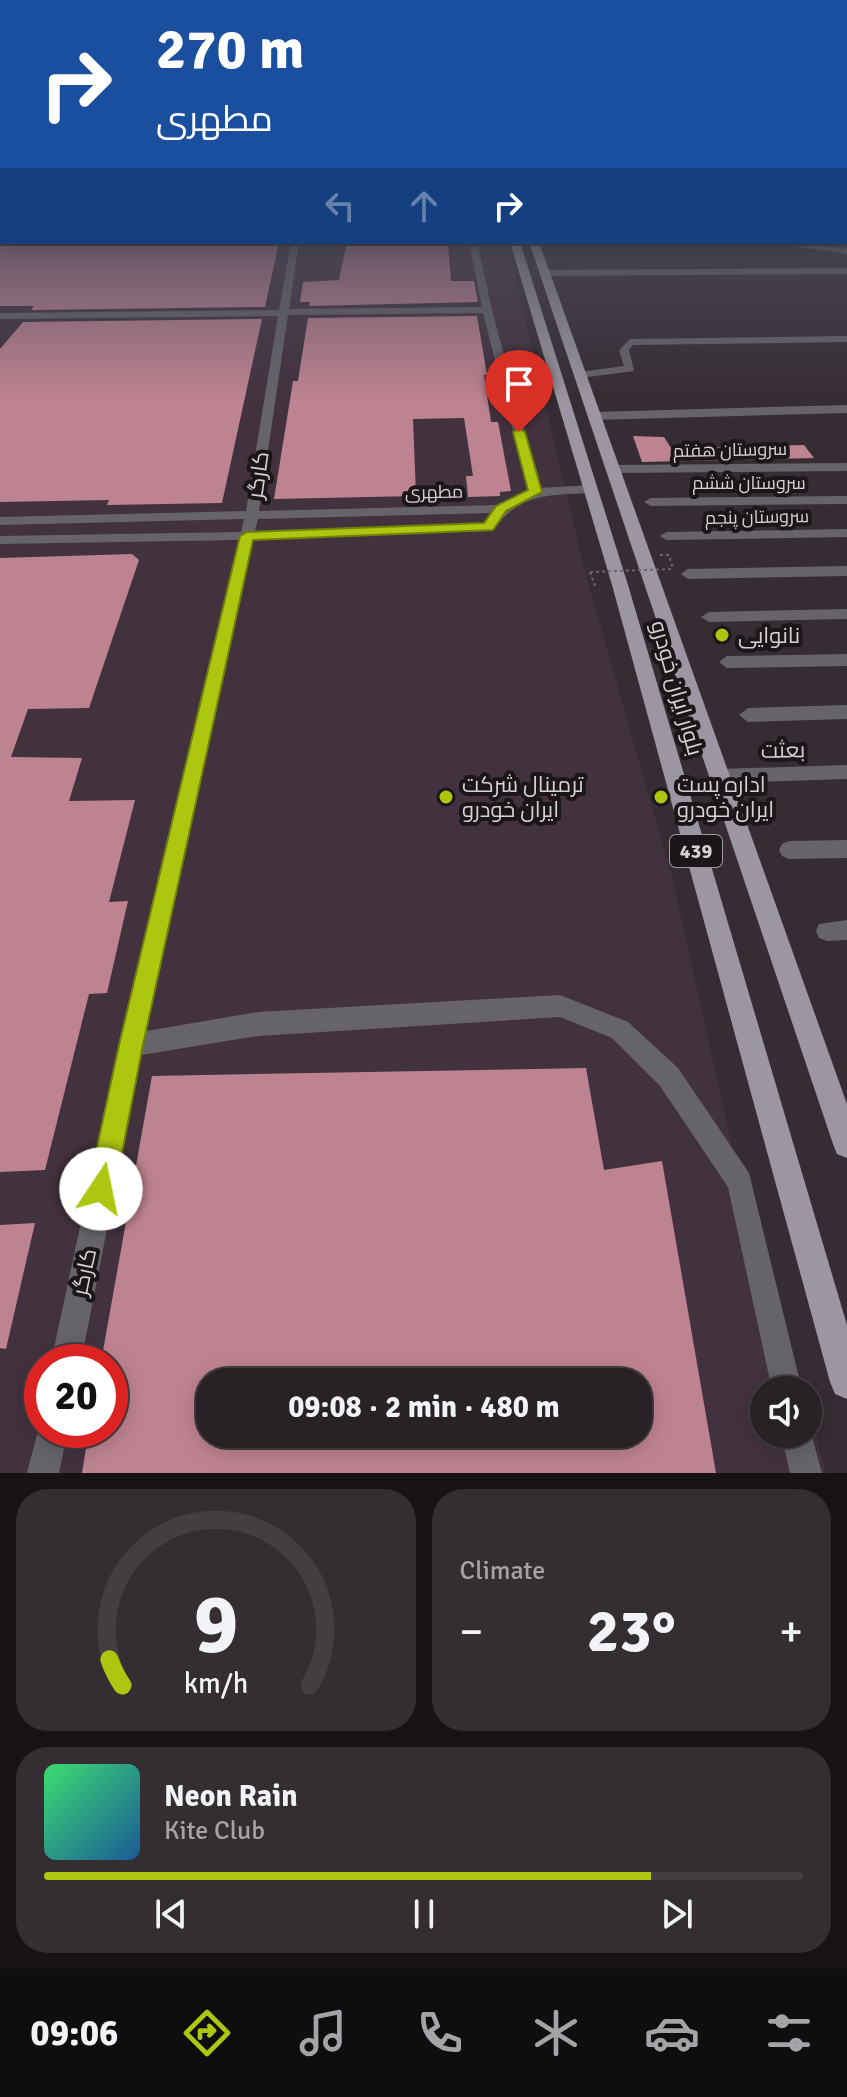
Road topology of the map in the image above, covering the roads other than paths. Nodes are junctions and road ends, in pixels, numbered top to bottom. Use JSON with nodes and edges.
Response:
{"nodes":[{"id":1,"x":291,"y":263,"type":"edge"},
{"id":2,"x":477,"y":263,"type":"edge"},
{"id":3,"x":524,"y":263,"type":"edge"},
{"id":4,"x":541,"y":263,"type":"edge"},
{"id":5,"x":847,"y":271,"type":"edge"},
{"id":6,"x":545,"y":273,"type":"junction"},
{"id":7,"x":487,"y":310,"type":"junction"},
{"id":8,"x":282,"y":313,"type":"junction"},
{"id":9,"x":548,"y":316,"type":"junction"},
{"id":10,"x":1,"y":317,"type":"edge"},
{"id":11,"x":847,"y":339,"type":"edge"},
{"id":12,"x":580,"y":375,"type":"junction"},
{"id":13,"x":847,"y":409,"type":"edge"},
{"id":14,"x":594,"y":416,"type":"junction"},
{"id":15,"x":847,"y":467,"type":"edge"},
{"id":16,"x":613,"y":469,"type":"junction"},
{"id":17,"x":591,"y":489,"type":"junction"},
{"id":18,"x":535,"y":492,"type":"junction"},
{"id":19,"x":847,"y":500,"type":"edge"},
{"id":20,"x":651,"y":502,"type":"dead end"},
{"id":21,"x":501,"y":509,"type":"junction"},
{"id":22,"x":252,"y":514,"type":"junction"},
{"id":23,"x":0,"y":521,"type":"edge"},
{"id":24,"x":847,"y":533,"type":"edge"},
{"id":25,"x":247,"y":536,"type":"junction"},
{"id":26,"x":667,"y":536,"type":"dead end"},
{"id":27,"x":0,"y":540,"type":"edge"},
{"id":28,"x":847,"y":571,"type":"edge"},
{"id":29,"x":681,"y":572,"type":"road end"},
{"id":30,"x":847,"y":614,"type":"edge"},
{"id":31,"x":709,"y":617,"type":"dead end"},
{"id":32,"x":847,"y":660,"type":"edge"},
{"id":33,"x":727,"y":662,"type":"dead end"},
{"id":34,"x":847,"y":712,"type":"edge"},
{"id":35,"x":748,"y":715,"type":"dead end"},
{"id":36,"x":847,"y":772,"type":"edge"},
{"id":37,"x":719,"y":776,"type":"junction"},
{"id":38,"x":847,"y":849,"type":"edge"},
{"id":39,"x":789,"y":850,"type":"dead end"},
{"id":40,"x":131,"y":1045,"type":"junction"},
{"id":41,"x":847,"y":1144,"type":"edge"},
{"id":42,"x":70,"y":1344,"type":"edge"},
{"id":43,"x":784,"y":1376,"type":"edge"},
{"id":44,"x":847,"y":1382,"type":"edge"},
{"id":45,"x":48,"y":1448,"type":"edge"},
{"id":46,"x":800,"y":1448,"type":"edge"},
{"id":47,"x":43,"y":1473,"type":"edge"},
{"id":48,"x":806,"y":1473,"type":"edge"}],
"edges":[{"from":1,"to":8,"type":"street","name":"کارگر"},
{"from":2,"to":7,"type":"street"},
{"from":3,"to":9,"type":"main road","name":"بلوار ایران خودرو","number":"439"},
{"from":4,"to":6,"type":"main road","name":"بلوار ایران خودرو","number":"439"},
{"from":5,"to":6,"type":"street"},
{"from":6,"to":9,"type":"main road","name":"بلوار ایران خودرو","number":"439"},
{"from":7,"to":8,"type":"street"},
{"from":7,"to":18,"type":"street"},
{"from":8,"to":10,"type":"street"},
{"from":8,"to":22,"type":"street","name":"کارگر"},
{"from":9,"to":12,"type":"main road","name":"بلوار ایران خودرو","number":"439"},
{"from":9,"to":17,"type":"main road","name":"بلوار ایران خودرو","number":"439"},
{"from":11,"to":12,"type":"street"},
{"from":12,"to":14,"type":"main road","name":"بلوار ایران خودرو","number":"439"},
{"from":13,"to":14,"type":"street"},
{"from":14,"to":16,"type":"main road","name":"بلوار ایران خودرو","number":"439"},
{"from":15,"to":16,"type":"street","name":"سروستان هفتم"},
{"from":16,"to":37,"type":"main road","name":"بلوار ایران خودرو","number":"439"},
{"from":17,"to":18,"type":"street"},
{"from":17,"to":44,"type":"main road","name":"بلوار ایران خودرو","number":"439"},
{"from":18,"to":21,"type":"street"},
{"from":19,"to":20,"type":"street","name":"سروستان ششم"},
{"from":21,"to":22,"type":"street","name":"مطهری"},
{"from":21,"to":25,"type":"street","name":"مطهری"},
{"from":22,"to":23,"type":"street","name":"مطهری"},
{"from":22,"to":25,"type":"street","name":"کارگر"},
{"from":24,"to":26,"type":"street","name":"سروستان پنجم"},
{"from":25,"to":27,"type":"street","name":"مطهری"},
{"from":25,"to":40,"type":"street","name":"کارگر"},
{"from":28,"to":29,"type":"street"},
{"from":30,"to":31,"type":"street"},
{"from":32,"to":33,"type":"street"},
{"from":34,"to":35,"type":"street"},
{"from":36,"to":37,"type":"street","name":"بعثت"},
{"from":37,"to":41,"type":"main road","name":"بلوار ایران خودرو","number":"439"},
{"from":38,"to":39,"type":"street"},
{"from":40,"to":42,"type":"street","name":"کارگر"},
{"from":40,"to":43,"type":"street"},
{"from":45,"to":47,"type":"street"},
{"from":46,"to":48,"type":"street"}]}
